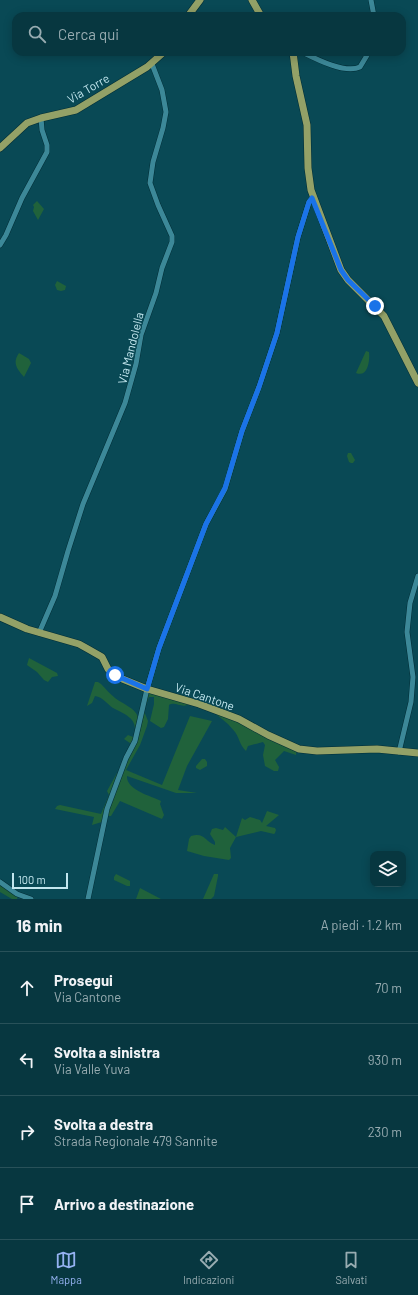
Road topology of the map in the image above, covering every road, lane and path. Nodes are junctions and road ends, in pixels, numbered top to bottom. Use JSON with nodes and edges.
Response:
{"nodes":[{"id":1,"x":200,"y":0,"type":"edge"},
{"id":2,"x":252,"y":0,"type":"edge"},
{"id":3,"x":371,"y":0,"type":"edge"},
{"id":4,"x":191,"y":12,"type":"edge"},
{"id":5,"x":259,"y":12,"type":"edge"},
{"id":6,"x":373,"y":12,"type":"edge"},
{"id":7,"x":160,"y":56,"type":"edge"},
{"id":8,"x":294,"y":56,"type":"edge"},
{"id":9,"x":311,"y":56,"type":"edge"},
{"id":10,"x":367,"y":56,"type":"edge"},
{"id":11,"x":152,"y":64,"type":"junction"},
{"id":12,"x":41,"y":118,"type":"junction"},
{"id":13,"x":0,"y":148,"type":"edge"},
{"id":14,"x":312,"y":198,"type":"junction"},
{"id":15,"x":0,"y":245,"type":"edge"},
{"id":16,"x":418,"y":382,"type":"edge"},
{"id":17,"x":418,"y":576,"type":"edge"},
{"id":18,"x":0,"y":617,"type":"edge"},
{"id":19,"x":39,"y":633,"type":"junction"},
{"id":20,"x":147,"y":689,"type":"junction"},
{"id":21,"x":400,"y":752,"type":"junction"},
{"id":22,"x":418,"y":753,"type":"edge"},
{"id":23,"x":0,"y":882,"type":"edge"},
{"id":24,"x":31,"y":899,"type":"edge"},
{"id":25,"x":88,"y":899,"type":"edge"}],
"edges":[{"from":1,"to":4,"type":"main road"},
{"from":2,"to":5,"type":"main road"},
{"from":3,"to":6,"type":"street"},
{"from":7,"to":11,"type":"main road","name":"Via Torre"},
{"from":8,"to":14,"type":"main road"},
{"from":9,"to":10,"type":"street"},
{"from":11,"to":12,"type":"main road","name":"Via Torre"},
{"from":11,"to":19,"type":"street","name":"Via Mandolella"},
{"from":12,"to":13,"type":"main road","name":"Via Torre"},
{"from":12,"to":15,"type":"street"},
{"from":14,"to":16,"type":"main road"},
{"from":14,"to":20,"type":"street"},
{"from":17,"to":21,"type":"street"},
{"from":18,"to":19,"type":"main road","name":"Via Cantone"},
{"from":19,"to":20,"type":"main road","name":"Via Cantone"},
{"from":20,"to":21,"type":"main road","name":"Via Cantone"},
{"from":20,"to":25,"type":"street"},
{"from":21,"to":22,"type":"main road","name":"Via Cantone"},
{"from":23,"to":24,"type":"street"}]}
